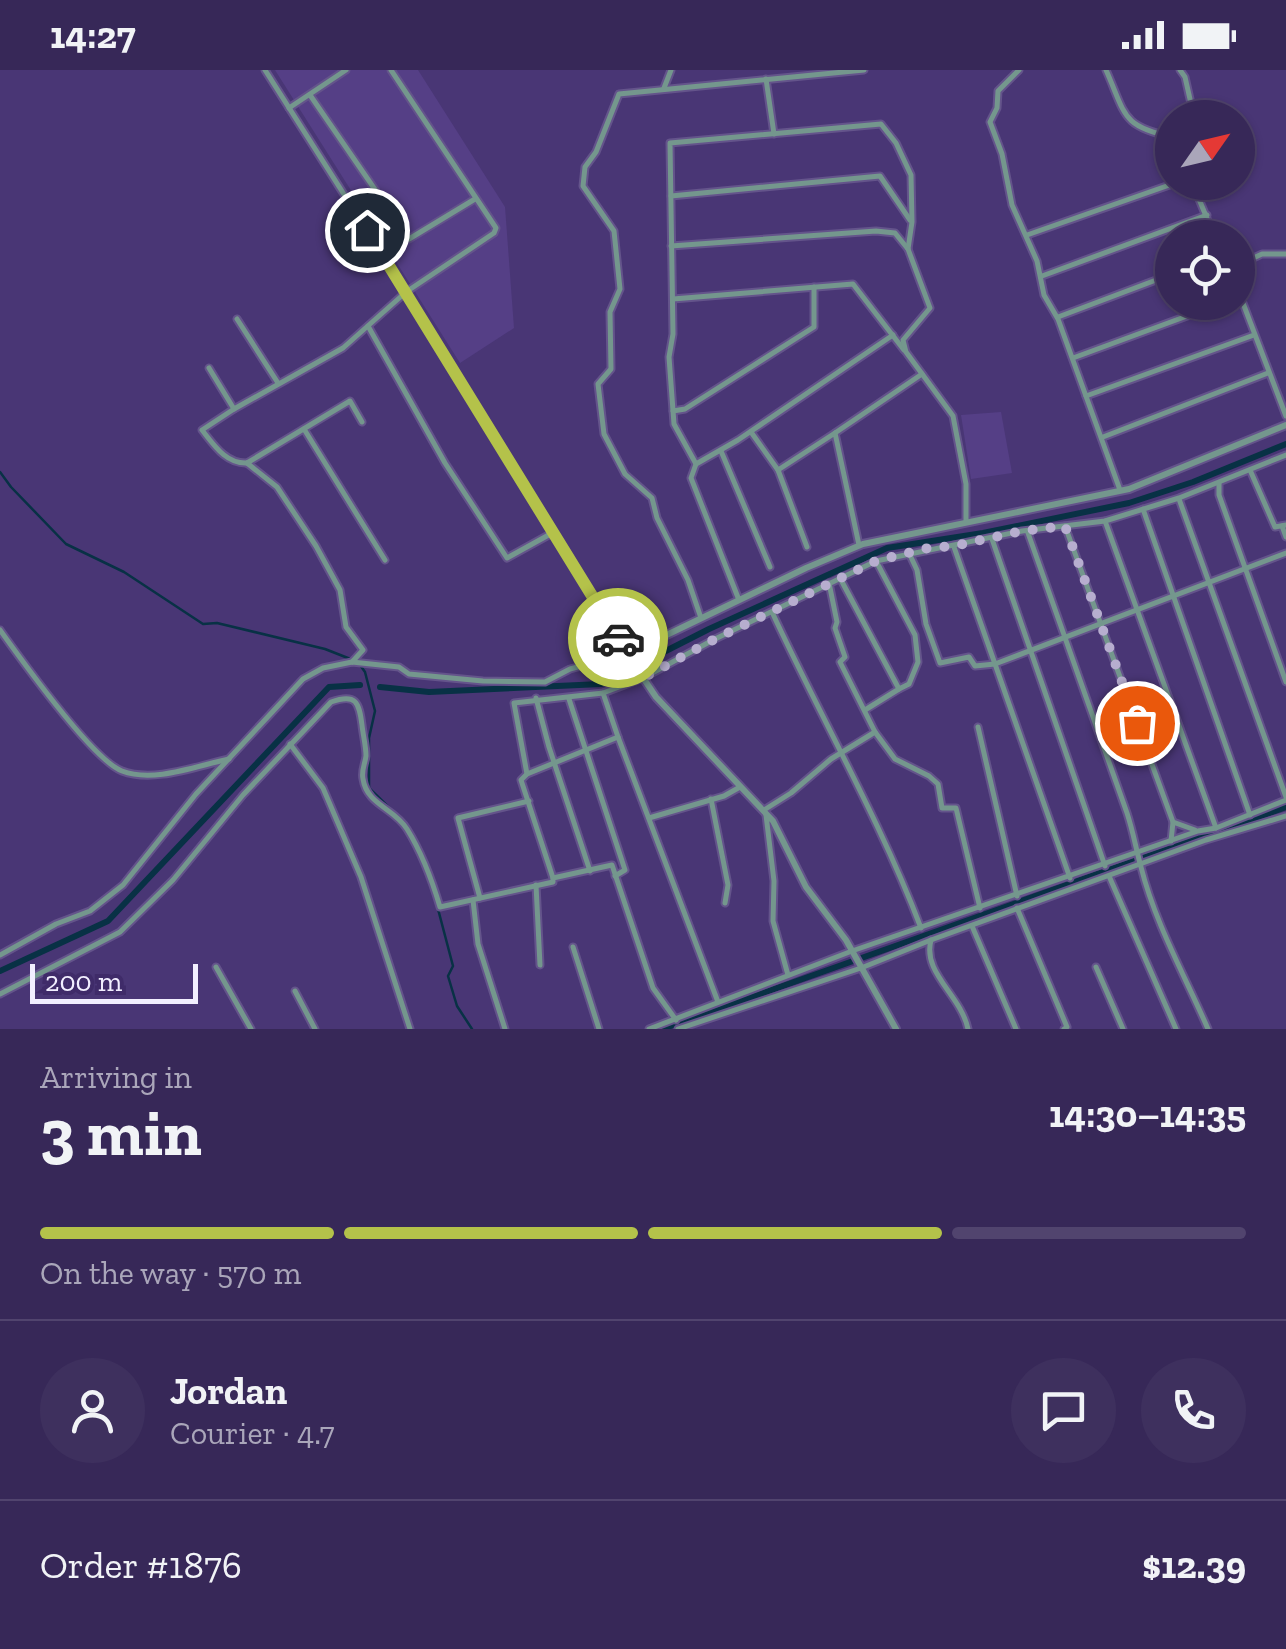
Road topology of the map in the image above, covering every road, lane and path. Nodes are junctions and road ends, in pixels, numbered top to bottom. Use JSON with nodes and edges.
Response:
{"nodes":[{"id":1,"x":264,"y":70,"type":"edge"},
{"id":2,"x":346,"y":70,"type":"edge"},
{"id":3,"x":391,"y":70,"type":"edge"},
{"id":4,"x":671,"y":70,"type":"edge"},
{"id":5,"x":864,"y":70,"type":"edge"},
{"id":6,"x":1106,"y":70,"type":"edge"},
{"id":7,"x":1180,"y":70,"type":"edge"},
{"id":8,"x":1016,"y":71,"type":"edge"},
{"id":9,"x":766,"y":79,"type":"junction"},
{"id":10,"x":664,"y":88,"type":"junction"},
{"id":11,"x":310,"y":94,"type":"junction"},
{"id":12,"x":1190,"y":100,"type":"edge"},
{"id":13,"x":289,"y":108,"type":"junction"},
{"id":14,"x":1155,"y":133,"type":"edge"},
{"id":15,"x":774,"y":134,"type":"junction"},
{"id":16,"x":1155,"y":190,"type":"edge"},
{"id":17,"x":671,"y":196,"type":"junction"},
{"id":18,"x":475,"y":198,"type":"junction"},
{"id":19,"x":1200,"y":200,"type":"edge"},
{"id":20,"x":1207,"y":215,"type":"junction"},
{"id":21,"x":1209,"y":220,"type":"edge"},
{"id":22,"x":912,"y":222,"type":"junction"},
{"id":23,"x":1027,"y":235,"type":"junction"},
{"id":24,"x":672,"y":246,"type":"junction"},
{"id":25,"x":908,"y":250,"type":"junction"},
{"id":26,"x":1286,"y":254,"type":"edge"},
{"id":27,"x":1255,"y":257,"type":"edge"},
{"id":28,"x":1042,"y":276,"type":"junction"},
{"id":29,"x":1155,"y":280,"type":"edge"},
{"id":30,"x":814,"y":287,"type":"junction"},
{"id":31,"x":406,"y":292,"type":"junction"},
{"id":32,"x":672,"y":299,"type":"junction"},
{"id":33,"x":1057,"y":317,"type":"junction"},
{"id":34,"x":237,"y":319,"type":"dead end"},
{"id":35,"x":1176,"y":320,"type":"edge"},
{"id":36,"x":1248,"y":320,"type":"edge"},
{"id":37,"x":368,"y":326,"type":"junction"},
{"id":38,"x":892,"y":335,"type":"junction"},
{"id":39,"x":1254,"y":335,"type":"junction"},
{"id":40,"x":906,"y":352,"type":"junction"},
{"id":41,"x":1072,"y":358,"type":"junction"},
{"id":42,"x":208,"y":368,"type":"dead end"},
{"id":43,"x":1268,"y":373,"type":"junction"},
{"id":44,"x":922,"y":374,"type":"junction"},
{"id":45,"x":278,"y":383,"type":"junction"},
{"id":46,"x":1086,"y":396,"type":"junction"},
{"id":47,"x":234,"y":409,"type":"junction"},
{"id":48,"x":674,"y":411,"type":"junction"},
{"id":49,"x":1286,"y":416,"type":"edge"},
{"id":50,"x":362,"y":422,"type":"dead end"},
{"id":51,"x":1286,"y":425,"type":"edge"},
{"id":52,"x":304,"y":428,"type":"junction"},
{"id":53,"x":752,"y":432,"type":"junction"},
{"id":54,"x":836,"y":434,"type":"junction"},
{"id":55,"x":1102,"y":436,"type":"junction"},
{"id":56,"x":722,"y":451,"type":"junction"},
{"id":57,"x":1286,"y":454,"type":"edge"},
{"id":58,"x":246,"y":464,"type":"junction"},
{"id":59,"x":696,"y":464,"type":"junction"},
{"id":60,"x":778,"y":470,"type":"junction"},
{"id":61,"x":1250,"y":470,"type":"junction"},
{"id":62,"x":1219,"y":484,"type":"junction"},
{"id":63,"x":1120,"y":490,"type":"junction"},
{"id":64,"x":1179,"y":498,"type":"junction"},
{"id":65,"x":1143,"y":508,"type":"junction"},
{"id":66,"x":1105,"y":520,"type":"junction"},
{"id":67,"x":966,"y":521,"type":"junction"},
{"id":68,"x":1065,"y":526,"type":"junction"},
{"id":69,"x":1284,"y":526,"type":"edge"},
{"id":70,"x":926,"y":529,"type":"junction"},
{"id":71,"x":554,"y":532,"type":"junction"},
{"id":72,"x":1028,"y":532,"type":"junction"},
{"id":73,"x":1286,"y":537,"type":"edge"},
{"id":74,"x":992,"y":539,"type":"junction"},
{"id":75,"x":859,"y":545,"type":"junction"},
{"id":76,"x":954,"y":546,"type":"junction"},
{"id":77,"x":807,"y":547,"type":"dead end"},
{"id":78,"x":928,"y":548,"type":"junction"},
{"id":79,"x":908,"y":552,"type":"junction"},
{"id":80,"x":1286,"y":553,"type":"edge"},
{"id":81,"x":385,"y":560,"type":"dead end"},
{"id":82,"x":876,"y":561,"type":"junction"},
{"id":83,"x":770,"y":567,"type":"dead end"},
{"id":84,"x":1245,"y":568,"type":"junction"},
{"id":85,"x":840,"y":578,"type":"junction"},
{"id":86,"x":1208,"y":583,"type":"junction"},
{"id":87,"x":829,"y":584,"type":"junction"},
{"id":88,"x":1172,"y":596,"type":"junction"},
{"id":89,"x":738,"y":600,"type":"junction"},
{"id":90,"x":1136,"y":609,"type":"junction"},
{"id":91,"x":772,"y":612,"type":"junction"},
{"id":92,"x":701,"y":618,"type":"junction"},
{"id":93,"x":1100,"y":624,"type":"junction"},
{"id":94,"x":0,"y":630,"type":"edge"},
{"id":95,"x":1065,"y":638,"type":"junction"},
{"id":96,"x":1028,"y":649,"type":"junction"},
{"id":97,"x":629,"y":656,"type":"junction"},
{"id":98,"x":352,"y":662,"type":"junction"},
{"id":99,"x":995,"y":664,"type":"junction"},
{"id":100,"x":643,"y":678,"type":"junction"},
{"id":101,"x":1286,"y":682,"type":"edge"},
{"id":102,"x":898,"y":690,"type":"junction"},
{"id":103,"x":603,"y":693,"type":"junction"},
{"id":104,"x":536,"y":698,"type":"junction"},
{"id":105,"x":568,"y":698,"type":"junction"},
{"id":106,"x":865,"y":710,"type":"junction"},
{"id":107,"x":978,"y":726,"type":"dead end"},
{"id":108,"x":876,"y":732,"type":"junction"},
{"id":109,"x":618,"y":737,"type":"junction"},
{"id":110,"x":290,"y":744,"type":"junction"},
{"id":111,"x":586,"y":750,"type":"junction"},
{"id":112,"x":840,"y":755,"type":"junction"},
{"id":113,"x":232,"y":758,"type":"junction"},
{"id":114,"x":556,"y":765,"type":"junction"},
{"id":115,"x":528,"y":774,"type":"junction"},
{"id":116,"x":741,"y":787,"type":"junction"},
{"id":117,"x":1286,"y":798,"type":"edge"},
{"id":118,"x":711,"y":800,"type":"junction"},
{"id":119,"x":528,"y":801,"type":"junction"},
{"id":120,"x":765,"y":811,"type":"junction"},
{"id":121,"x":1250,"y":815,"type":"junction"},
{"id":122,"x":1286,"y":816,"type":"edge"},
{"id":123,"x":648,"y":818,"type":"junction"},
{"id":124,"x":1173,"y":822,"type":"junction"},
{"id":125,"x":1216,"y":828,"type":"junction"},
{"id":126,"x":1198,"y":831,"type":"junction"},
{"id":127,"x":1170,"y":841,"type":"junction"},
{"id":128,"x":1140,"y":852,"type":"junction"},
{"id":129,"x":1140,"y":864,"type":"junction"},
{"id":130,"x":1105,"y":866,"type":"junction"},
{"id":131,"x":590,"y":871,"type":"junction"},
{"id":132,"x":1108,"y":875,"type":"junction"},
{"id":133,"x":614,"y":876,"type":"junction"},
{"id":134,"x":553,"y":878,"type":"junction"},
{"id":135,"x":1070,"y":878,"type":"junction"},
{"id":136,"x":536,"y":885,"type":"junction"},
{"id":137,"x":1017,"y":896,"type":"junction"},
{"id":138,"x":477,"y":899,"type":"junction"},
{"id":139,"x":725,"y":903,"type":"dead end"},
{"id":140,"x":1017,"y":908,"type":"junction"},
{"id":141,"x":980,"y":909,"type":"junction"},
{"id":142,"x":972,"y":925,"type":"junction"},
{"id":143,"x":921,"y":928,"type":"junction"},
{"id":144,"x":931,"y":940,"type":"junction"},
{"id":145,"x":573,"y":946,"type":"dead end"},
{"id":146,"x":853,"y":952,"type":"junction"},
{"id":147,"x":0,"y":955,"type":"edge"},
{"id":148,"x":540,"y":964,"type":"dead end"},
{"id":149,"x":216,"y":966,"type":"dead end"},
{"id":150,"x":860,"y":966,"type":"junction"},
{"id":151,"x":1096,"y":967,"type":"dead end"},
{"id":152,"x":788,"y":976,"type":"junction"},
{"id":153,"x":295,"y":991,"type":"dead end"},
{"id":154,"x":0,"y":994,"type":"edge"},
{"id":155,"x":718,"y":1002,"type":"junction"},
{"id":156,"x":676,"y":1020,"type":"junction"},
{"id":157,"x":250,"y":1029,"type":"edge"},
{"id":158,"x":315,"y":1029,"type":"edge"},
{"id":159,"x":410,"y":1029,"type":"edge"},
{"id":160,"x":505,"y":1029,"type":"edge"},
{"id":161,"x":599,"y":1029,"type":"edge"},
{"id":162,"x":649,"y":1029,"type":"edge"},
{"id":163,"x":678,"y":1029,"type":"edge"},
{"id":164,"x":896,"y":1029,"type":"edge"},
{"id":165,"x":968,"y":1029,"type":"edge"},
{"id":166,"x":1016,"y":1029,"type":"edge"},
{"id":167,"x":1064,"y":1029,"type":"edge"},
{"id":168,"x":1123,"y":1029,"type":"edge"},
{"id":169,"x":1176,"y":1029,"type":"edge"},
{"id":170,"x":1208,"y":1029,"type":"edge"}],
"edges":[{"from":1,"to":13,"type":"street"},
{"from":2,"to":11,"type":"street"},
{"from":3,"to":18,"type":"street"},
{"from":4,"to":10,"type":"street"},
{"from":5,"to":9,"type":"street"},
{"from":6,"to":14,"type":"street"},
{"from":7,"to":12,"type":"street"},
{"from":8,"to":23,"type":"street"},
{"from":9,"to":10,"type":"street"},
{"from":9,"to":15,"type":"street"},
{"from":10,"to":92,"type":"street"},
{"from":11,"to":13,"type":"street"},
{"from":11,"to":18,"type":"street"},
{"from":13,"to":31,"type":"street"},
{"from":15,"to":17,"type":"street"},
{"from":15,"to":22,"type":"street"},
{"from":16,"to":23,"type":"street"},
{"from":17,"to":22,"type":"street"},
{"from":17,"to":24,"type":"street"},
{"from":18,"to":31,"type":"street"},
{"from":19,"to":20,"type":"street"},
{"from":20,"to":21,"type":"street"},
{"from":20,"to":28,"type":"street"},
{"from":22,"to":25,"type":"street"},
{"from":23,"to":28,"type":"street"},
{"from":24,"to":25,"type":"street"},
{"from":24,"to":32,"type":"street"},
{"from":25,"to":40,"type":"street"},
{"from":26,"to":27,"type":"street"},
{"from":28,"to":33,"type":"street"},
{"from":29,"to":33,"type":"street"},
{"from":30,"to":32,"type":"street"},
{"from":30,"to":38,"type":"street"},
{"from":30,"to":48,"type":"street"},
{"from":31,"to":37,"type":"street"},
{"from":31,"to":71,"type":"street"},
{"from":32,"to":48,"type":"street"},
{"from":33,"to":41,"type":"street"},
{"from":34,"to":45,"type":"street"},
{"from":35,"to":41,"type":"street"},
{"from":36,"to":39,"type":"street"},
{"from":37,"to":45,"type":"street"},
{"from":37,"to":71,"type":"street"},
{"from":38,"to":40,"type":"street"},
{"from":38,"to":53,"type":"street"},
{"from":39,"to":43,"type":"street"},
{"from":39,"to":46,"type":"street"},
{"from":40,"to":44,"type":"street"},
{"from":41,"to":46,"type":"street"},
{"from":42,"to":47,"type":"street"},
{"from":43,"to":49,"type":"street"},
{"from":43,"to":55,"type":"street"},
{"from":44,"to":54,"type":"street"},
{"from":44,"to":67,"type":"street"},
{"from":45,"to":47,"type":"street"},
{"from":46,"to":55,"type":"street"},
{"from":47,"to":58,"type":"street"},
{"from":48,"to":59,"type":"street"},
{"from":50,"to":52,"type":"street"},
{"from":51,"to":63,"type":"street"},
{"from":52,"to":58,"type":"street"},
{"from":52,"to":81,"type":"street"},
{"from":53,"to":56,"type":"street"},
{"from":53,"to":60,"type":"street"},
{"from":54,"to":60,"type":"street"},
{"from":54,"to":75,"type":"street"},
{"from":55,"to":63,"type":"street"},
{"from":56,"to":59,"type":"street"},
{"from":56,"to":83,"type":"street"},
{"from":57,"to":61,"type":"street"},
{"from":58,"to":98,"type":"street"},
{"from":59,"to":89,"type":"street"},
{"from":60,"to":77,"type":"street"},
{"from":61,"to":62,"type":"street"},
{"from":61,"to":69,"type":"street"},
{"from":62,"to":64,"type":"street"},
{"from":62,"to":84,"type":"street"},
{"from":63,"to":67,"type":"street"},
{"from":64,"to":65,"type":"street"},
{"from":64,"to":86,"type":"street"},
{"from":65,"to":66,"type":"street"},
{"from":65,"to":88,"type":"street"},
{"from":66,"to":68,"type":"street"},
{"from":66,"to":90,"type":"street"},
{"from":67,"to":70,"type":"street"},
{"from":68,"to":72,"type":"street"},
{"from":68,"to":93,"type":"street"},
{"from":69,"to":73,"type":"street"},
{"from":70,"to":75,"type":"street"},
{"from":70,"to":78,"type":"street"},
{"from":71,"to":97,"type":"street"},
{"from":72,"to":74,"type":"street"},
{"from":72,"to":95,"type":"street"},
{"from":74,"to":76,"type":"street"},
{"from":74,"to":96,"type":"street"},
{"from":75,"to":89,"type":"street"},
{"from":76,"to":78,"type":"street"},
{"from":76,"to":99,"type":"street"},
{"from":78,"to":79,"type":"street"},
{"from":79,"to":82,"type":"street"},
{"from":79,"to":99,"type":"street"},
{"from":80,"to":84,"type":"street"},
{"from":82,"to":85,"type":"street"},
{"from":82,"to":102,"type":"street"},
{"from":84,"to":86,"type":"street"},
{"from":84,"to":101,"type":"street"},
{"from":85,"to":87,"type":"street"},
{"from":85,"to":102,"type":"street"},
{"from":86,"to":88,"type":"street"},
{"from":86,"to":117,"type":"street"},
{"from":87,"to":91,"type":"street"},
{"from":87,"to":106,"type":"street"},
{"from":88,"to":90,"type":"street"},
{"from":88,"to":121,"type":"street"},
{"from":89,"to":92,"type":"street"},
{"from":90,"to":93,"type":"street"},
{"from":90,"to":125,"type":"street"},
{"from":91,"to":100,"type":"street"},
{"from":91,"to":112,"type":"street"},
{"from":92,"to":97,"type":"street"},
{"from":93,"to":95,"type":"street"},
{"from":93,"to":124,"type":"street"},
{"from":94,"to":113,"type":"street"},
{"from":95,"to":96,"type":"street"},
{"from":95,"to":128,"type":"street"},
{"from":96,"to":99,"type":"street"},
{"from":96,"to":130,"type":"street"},
{"from":97,"to":98,"type":"street"},
{"from":97,"to":100,"type":"street"},
{"from":98,"to":113,"type":"street"},
{"from":99,"to":135,"type":"street"},
{"from":100,"to":103,"type":"street"},
{"from":100,"to":116,"type":"street"},
{"from":102,"to":106,"type":"street"},
{"from":103,"to":105,"type":"street"},
{"from":103,"to":109,"type":"street"},
{"from":104,"to":105,"type":"street"},
{"from":104,"to":114,"type":"street"},
{"from":104,"to":115,"type":"street"},
{"from":105,"to":111,"type":"street"},
{"from":106,"to":108,"type":"street"},
{"from":107,"to":137,"type":"street"},
{"from":108,"to":112,"type":"street"},
{"from":108,"to":141,"type":"street"},
{"from":109,"to":111,"type":"street"},
{"from":109,"to":123,"type":"street"},
{"from":110,"to":138,"type":"street"},
{"from":110,"to":154,"type":"street"},
{"from":110,"to":159,"type":"street"},
{"from":111,"to":114,"type":"street"},
{"from":111,"to":133,"type":"street"},
{"from":112,"to":120,"type":"street"},
{"from":112,"to":143,"type":"street"},
{"from":113,"to":147,"type":"street"},
{"from":114,"to":115,"type":"street"},
{"from":114,"to":131,"type":"street"},
{"from":115,"to":119,"type":"street"},
{"from":116,"to":118,"type":"street"},
{"from":116,"to":120,"type":"street"},
{"from":117,"to":121,"type":"street"},
{"from":118,"to":123,"type":"street"},
{"from":118,"to":139,"type":"street"},
{"from":119,"to":134,"type":"street"},
{"from":119,"to":138,"type":"street"},
{"from":120,"to":146,"type":"street"},
{"from":120,"to":152,"type":"street"},
{"from":121,"to":125,"type":"street"},
{"from":122,"to":129,"type":"street"},
{"from":123,"to":155,"type":"street"},
{"from":124,"to":126,"type":"street"},
{"from":124,"to":127,"type":"street"},
{"from":125,"to":126,"type":"street"},
{"from":126,"to":127,"type":"street"},
{"from":127,"to":128,"type":"street"},
{"from":128,"to":129,"type":"street"},
{"from":128,"to":130,"type":"street"},
{"from":129,"to":132,"type":"street"},
{"from":129,"to":170,"type":"street"},
{"from":130,"to":135,"type":"street"},
{"from":131,"to":133,"type":"street"},
{"from":131,"to":134,"type":"street"},
{"from":132,"to":140,"type":"street"},
{"from":132,"to":169,"type":"street"},
{"from":133,"to":156,"type":"street"},
{"from":134,"to":136,"type":"street"},
{"from":135,"to":137,"type":"street"},
{"from":136,"to":138,"type":"street"},
{"from":136,"to":148,"type":"street"},
{"from":137,"to":141,"type":"street"},
{"from":138,"to":160,"type":"street"},
{"from":140,"to":142,"type":"street"},
{"from":140,"to":167,"type":"street"},
{"from":141,"to":143,"type":"street"},
{"from":142,"to":144,"type":"street"},
{"from":142,"to":166,"type":"street"},
{"from":143,"to":146,"type":"street"},
{"from":144,"to":150,"type":"street"},
{"from":144,"to":165,"type":"street"},
{"from":145,"to":161,"type":"street"},
{"from":146,"to":150,"type":"street"},
{"from":146,"to":152,"type":"street"},
{"from":149,"to":157,"type":"street"},
{"from":150,"to":163,"type":"street"},
{"from":150,"to":164,"type":"street"},
{"from":151,"to":168,"type":"street"},
{"from":152,"to":155,"type":"street"},
{"from":153,"to":158,"type":"street"},
{"from":155,"to":156,"type":"street"},
{"from":156,"to":162,"type":"street"}]}
